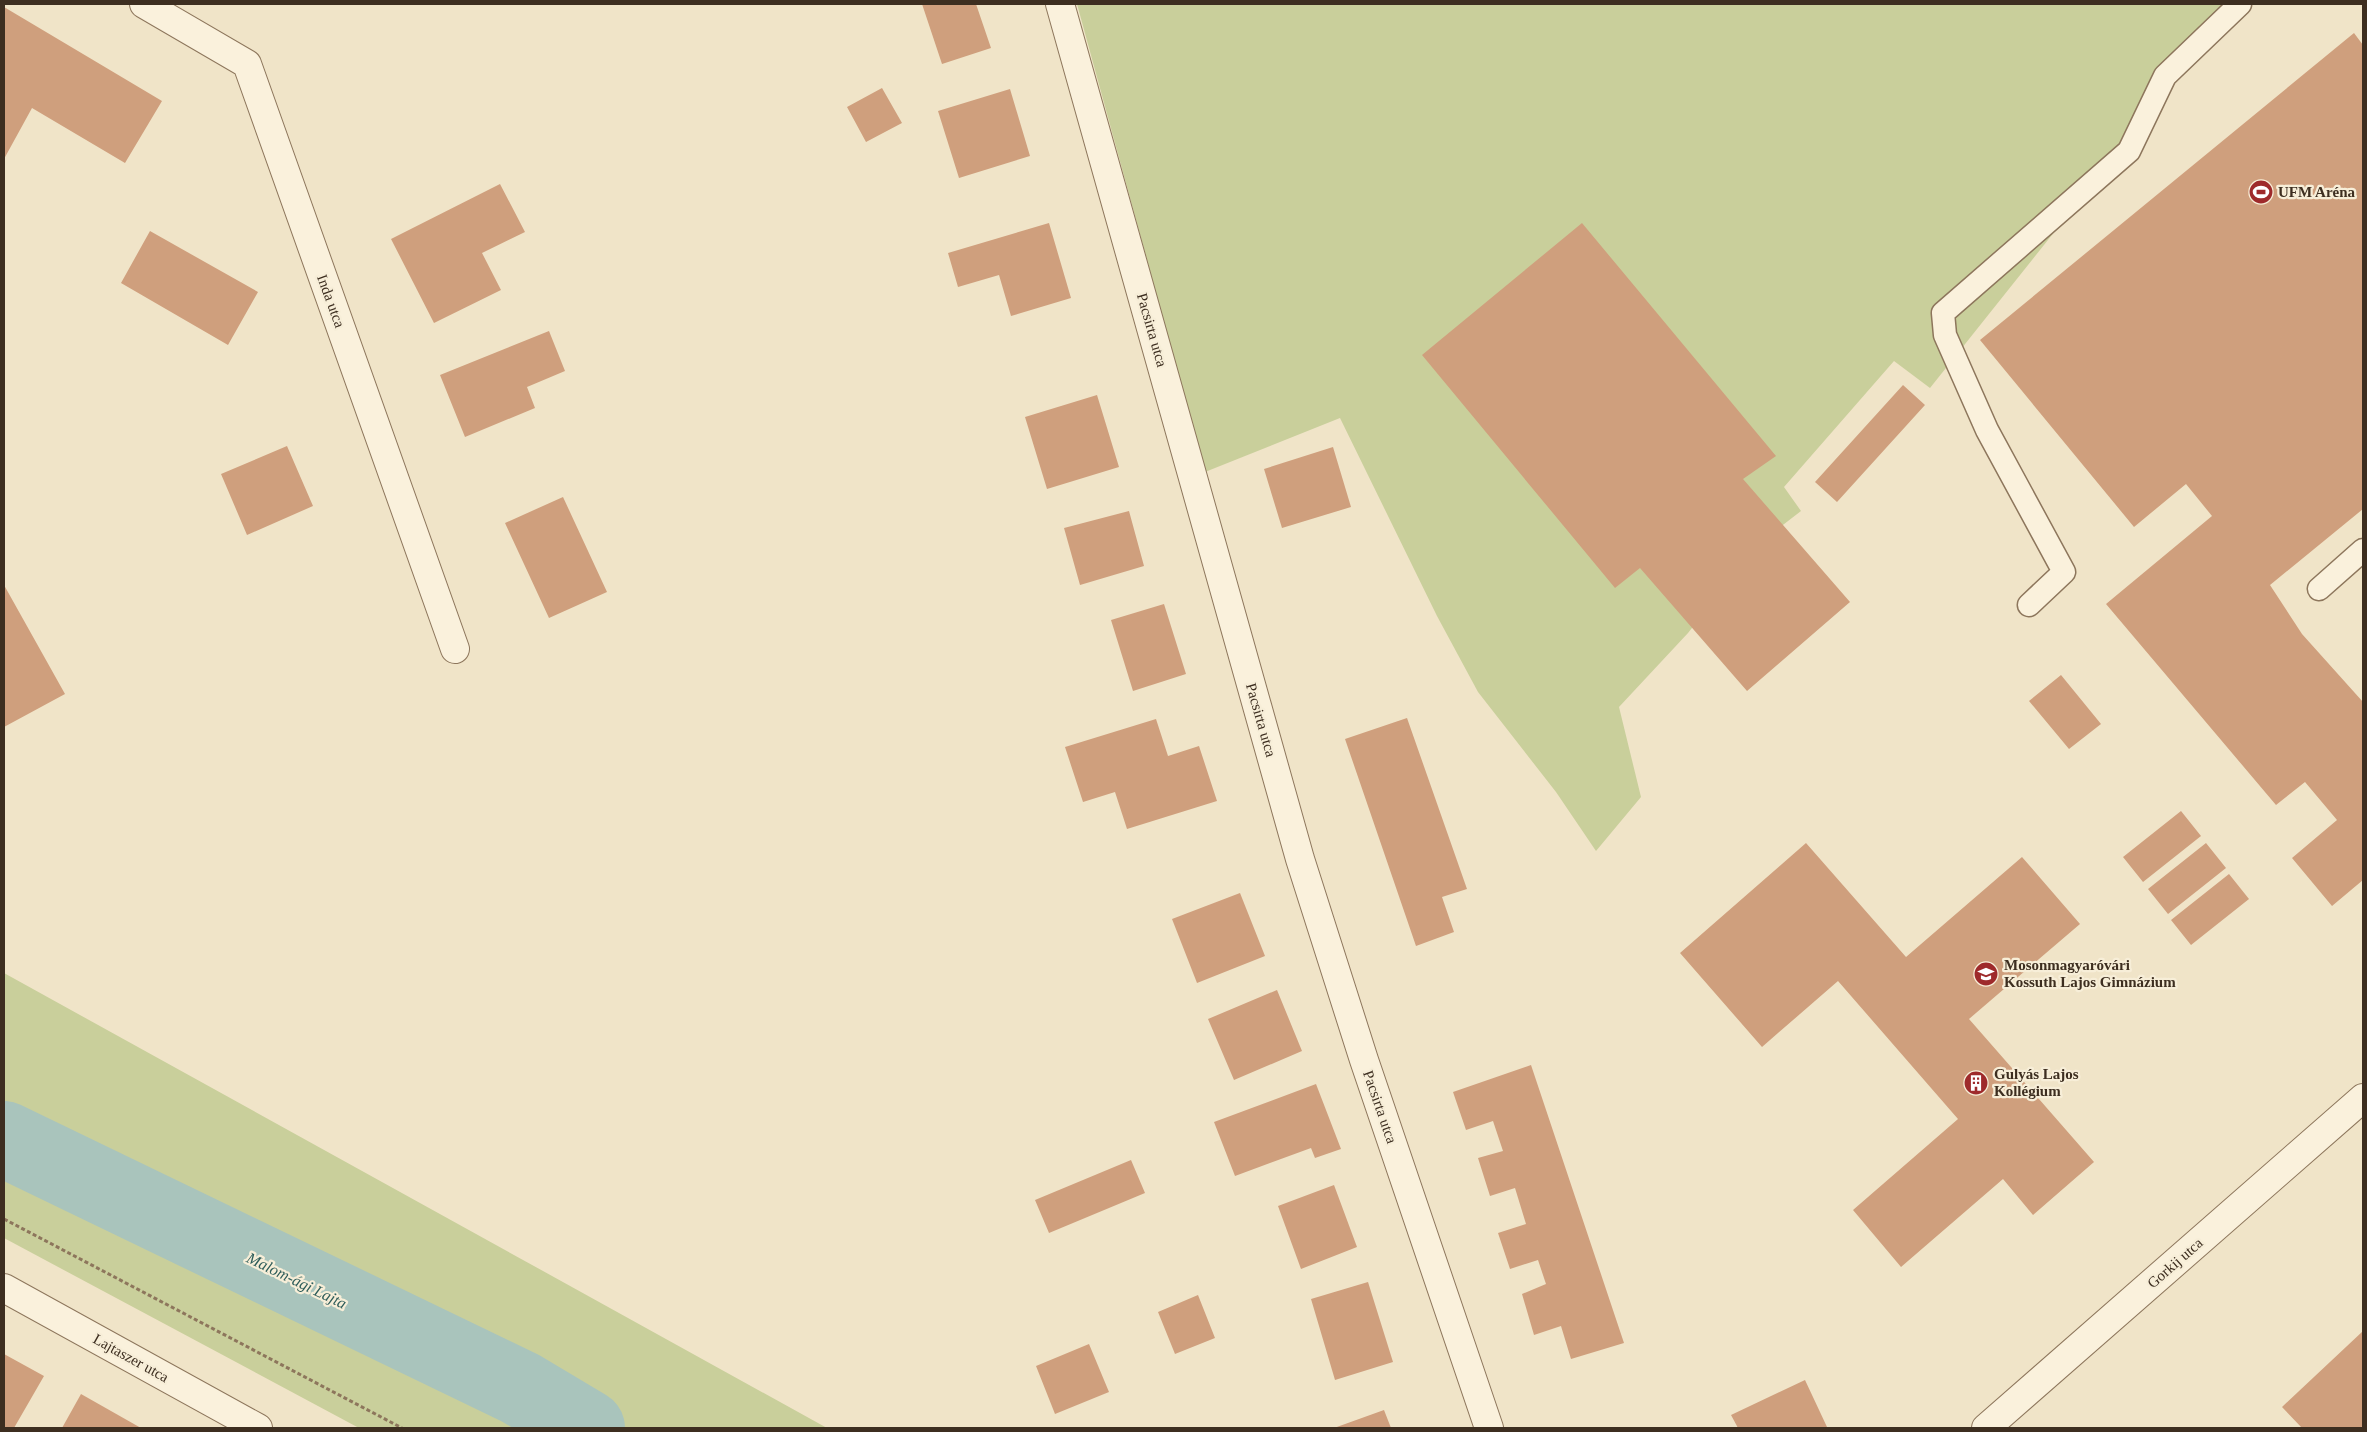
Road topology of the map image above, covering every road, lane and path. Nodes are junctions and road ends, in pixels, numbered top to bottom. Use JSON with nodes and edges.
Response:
{"nodes":[{"id":1,"x":144,"y":4,"type":"edge"},
{"id":2,"x":1060,"y":4,"type":"edge"},
{"id":3,"x":2240,"y":4,"type":"edge"},
{"id":4,"x":2363,"y":550,"type":"edge"},
{"id":5,"x":2319,"y":589,"type":"dead end"},
{"id":6,"x":2029,"y":605,"type":"dead end"},
{"id":7,"x":455,"y":650,"type":"dead end"},
{"id":8,"x":2363,"y":1098,"type":"edge"},
{"id":9,"x":4,"y":1219,"type":"edge"},
{"id":10,"x":4,"y":1288,"type":"edge"},
{"id":11,"x":258,"y":1428,"type":"edge"},
{"id":12,"x":402,"y":1428,"type":"edge"},
{"id":13,"x":1490,"y":1428,"type":"edge"},
{"id":14,"x":1986,"y":1428,"type":"edge"}],
"edges":[{"from":1,"to":7,"type":"street","name":"Inda utca"},
{"from":2,"to":13,"type":"street","name":"Pacsirta utca"},
{"from":3,"to":6,"type":"lane"},
{"from":4,"to":5,"type":"lane"},
{"from":8,"to":14,"type":"street","name":"Gorkij utca"},
{"from":9,"to":12,"type":"path"},
{"from":10,"to":11,"type":"street","name":"Lajtaszer utca"}]}
